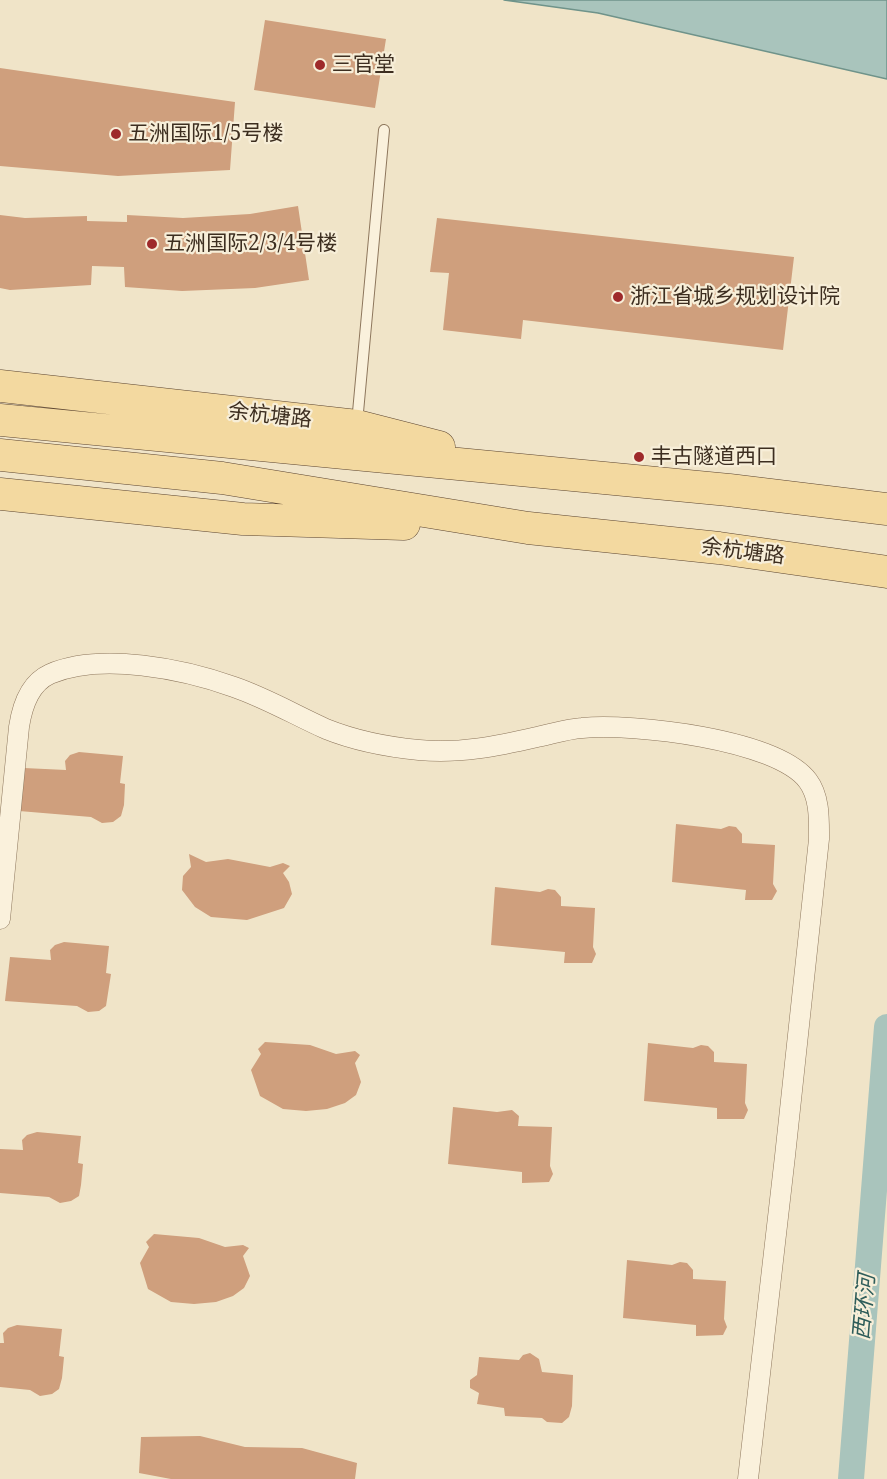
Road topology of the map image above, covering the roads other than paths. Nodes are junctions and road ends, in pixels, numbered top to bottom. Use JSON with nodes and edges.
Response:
{"nodes":[{"id":1,"x":384,"y":130,"type":"dead end"},
{"id":2,"x":0,"y":386,"type":"edge"},
{"id":3,"x":0,"y":420,"type":"edge"},
{"id":4,"x":357,"y":426,"type":"junction"},
{"id":5,"x":0,"y":455,"type":"edge"},
{"id":6,"x":536,"y":472,"type":"junction"},
{"id":7,"x":0,"y":494,"type":"edge"},
{"id":8,"x":887,"y":509,"type":"edge"},
{"id":9,"x":528,"y":528,"type":"junction"},
{"id":10,"x":887,"y":572,"type":"edge"},
{"id":11,"x":0,"y":919,"type":"edge"},
{"id":12,"x":748,"y":1479,"type":"edge"}],
"edges":[{"from":1,"to":4,"type":"lane"},
{"from":2,"to":4,"type":"main road","name":"余杭塘路"},
{"from":3,"to":6,"type":"main road","name":"余杭塘路"},
{"from":4,"to":6,"type":"main road","name":"余杭塘路"},
{"from":5,"to":9,"type":"main road","name":"余杭塘路"},
{"from":6,"to":8,"type":"main road","name":"余杭塘路"},
{"from":7,"to":9,"type":"main road","name":"余杭塘路"},
{"from":9,"to":10,"type":"main road","name":"余杭塘路"},
{"from":11,"to":12,"type":"street"}]}
